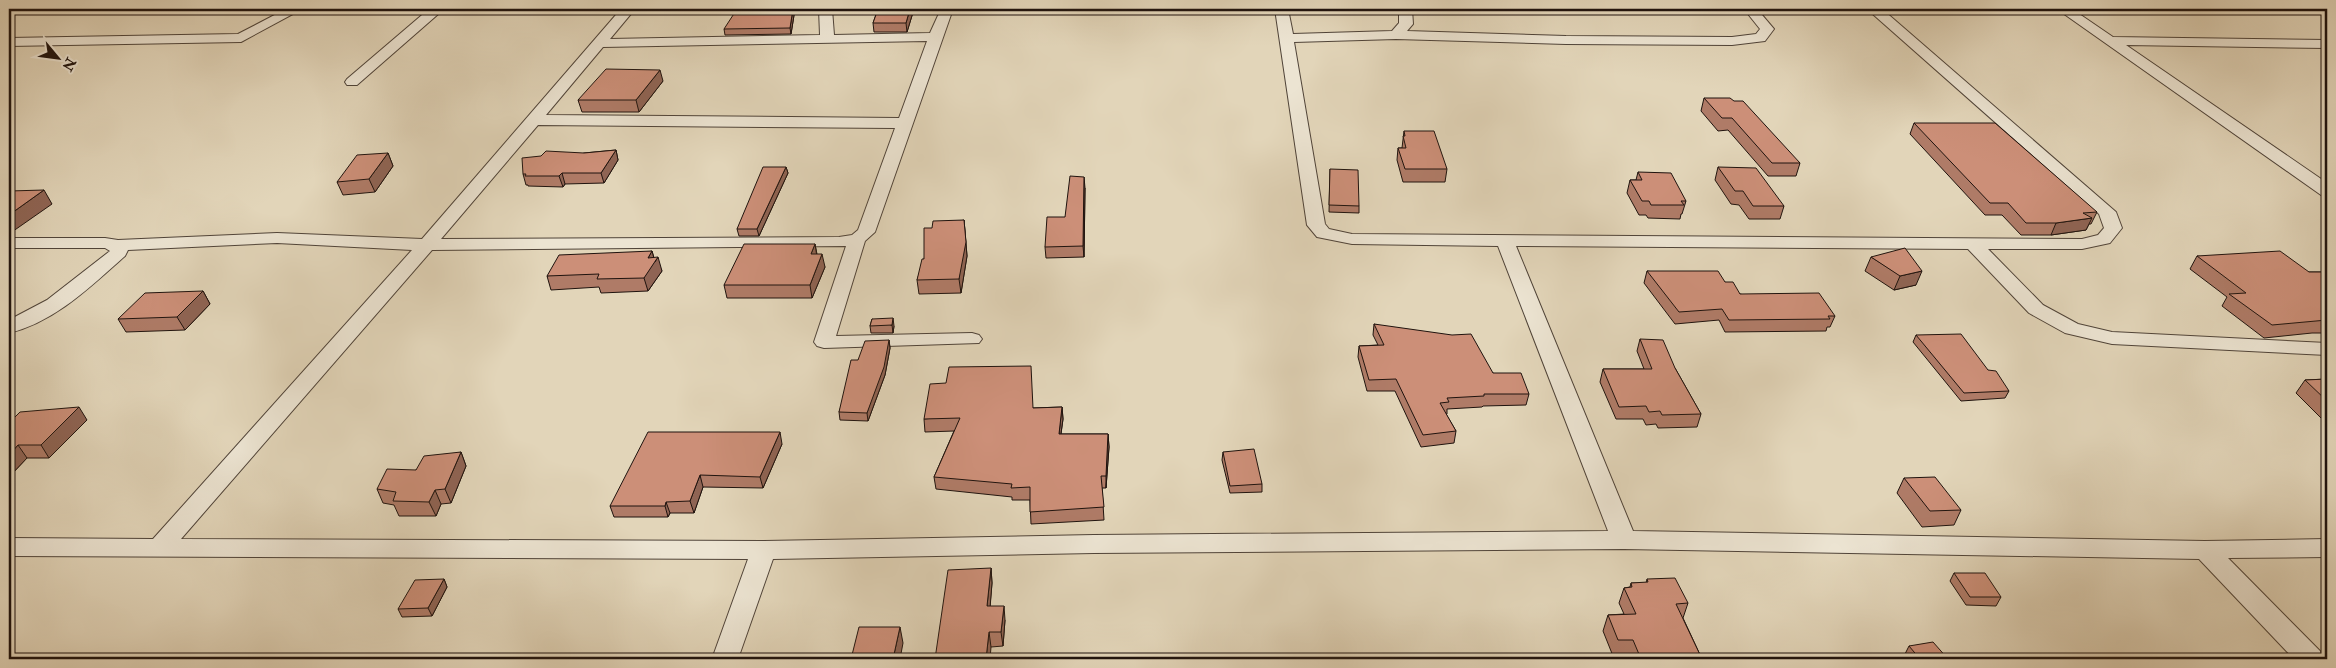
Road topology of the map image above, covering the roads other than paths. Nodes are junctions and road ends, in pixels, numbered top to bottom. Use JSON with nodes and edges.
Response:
{"nodes":[{"id":1,"x":295,"y":9,"type":"edge"},
{"id":2,"x":437,"y":9,"type":"edge"},
{"id":3,"x":628,"y":9,"type":"edge"},
{"id":4,"x":825,"y":9,"type":"edge"},
{"id":5,"x":947,"y":9,"type":"edge"},
{"id":6,"x":1282,"y":9,"type":"edge"},
{"id":7,"x":1405,"y":9,"type":"edge"},
{"id":8,"x":1750,"y":9,"type":"edge"},
{"id":9,"x":1874,"y":9,"type":"edge"},
{"id":10,"x":2064,"y":9,"type":"edge"},
{"id":11,"x":1396,"y":34,"type":"junction"},
{"id":12,"x":935,"y":37,"type":"junction"},
{"id":13,"x":1288,"y":38,"type":"junction"},
{"id":14,"x":827,"y":39,"type":"junction"},
{"id":15,"x":2111,"y":41,"type":"junction"},
{"id":16,"x":9,"y":42,"type":"edge"},
{"id":17,"x":599,"y":43,"type":"junction"},
{"id":18,"x":2327,"y":44,"type":"edge"},
{"id":19,"x":352,"y":82,"type":"dead end"},
{"id":20,"x":534,"y":120,"type":"junction"},
{"id":21,"x":905,"y":123,"type":"junction"},
{"id":22,"x":2327,"y":191,"type":"edge"},
{"id":23,"x":857,"y":239,"type":"junction"},
{"id":24,"x":1505,"y":241,"type":"junction"},
{"id":25,"x":9,"y":243,"type":"edge"},
{"id":26,"x":1973,"y":244,"type":"junction"},
{"id":27,"x":118,"y":245,"type":"junction"},
{"id":28,"x":426,"y":246,"type":"junction"},
{"id":29,"x":9,"y":327,"type":"edge"},
{"id":30,"x":972,"y":339,"type":"dead end"},
{"id":31,"x":2327,"y":349,"type":"edge"},
{"id":32,"x":1624,"y":540,"type":"junction"},
{"id":33,"x":9,"y":547,"type":"edge"},
{"id":34,"x":159,"y":548,"type":"junction"},
{"id":35,"x":2327,"y":548,"type":"edge"},
{"id":36,"x":764,"y":550,"type":"junction"},
{"id":37,"x":2205,"y":550,"type":"junction"},
{"id":38,"x":724,"y":659,"type":"edge"},
{"id":39,"x":2310,"y":659,"type":"edge"}],
"edges":[{"from":1,"to":16,"type":"street"},
{"from":2,"to":19,"type":"street"},
{"from":3,"to":17,"type":"street"},
{"from":4,"to":14,"type":"street"},
{"from":5,"to":12,"type":"street"},
{"from":6,"to":13,"type":"street"},
{"from":7,"to":11,"type":"street"},
{"from":8,"to":11,"type":"street"},
{"from":9,"to":26,"type":"street"},
{"from":10,"to":15,"type":"street"},
{"from":11,"to":13,"type":"street"},
{"from":12,"to":14,"type":"street"},
{"from":12,"to":21,"type":"street"},
{"from":13,"to":24,"type":"street"},
{"from":14,"to":17,"type":"street"},
{"from":15,"to":18,"type":"street"},
{"from":15,"to":22,"type":"street"},
{"from":17,"to":20,"type":"street"},
{"from":20,"to":21,"type":"street"},
{"from":20,"to":28,"type":"street"},
{"from":21,"to":23,"type":"street"},
{"from":23,"to":28,"type":"street"},
{"from":23,"to":30,"type":"street"},
{"from":24,"to":26,"type":"street"},
{"from":24,"to":32,"type":"street"},
{"from":25,"to":27,"type":"street"},
{"from":26,"to":31,"type":"street"},
{"from":27,"to":28,"type":"street"},
{"from":27,"to":29,"type":"street"},
{"from":28,"to":34,"type":"street"},
{"from":32,"to":36,"type":"street"},
{"from":32,"to":37,"type":"street"},
{"from":33,"to":34,"type":"street"},
{"from":34,"to":36,"type":"street"},
{"from":35,"to":37,"type":"street"},
{"from":36,"to":38,"type":"street"},
{"from":37,"to":39,"type":"street"}]}
